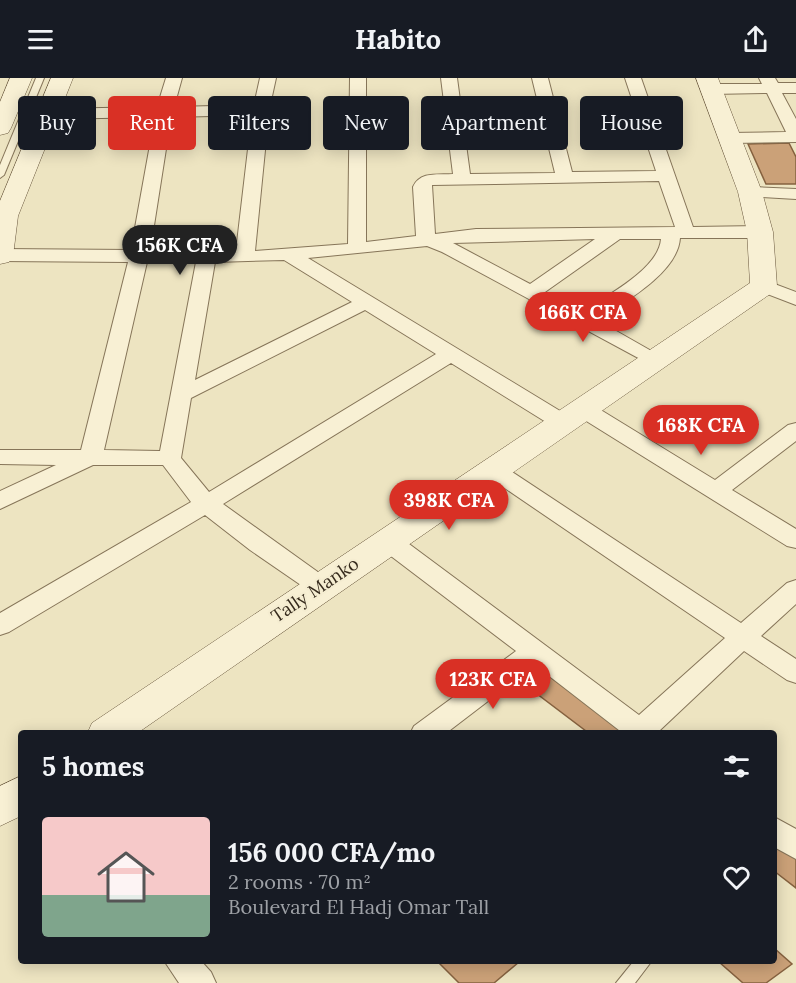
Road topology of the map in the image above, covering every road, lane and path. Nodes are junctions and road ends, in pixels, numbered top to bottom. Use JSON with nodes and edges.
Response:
{"nodes":[{"id":1,"x":21,"y":78,"type":"edge"},
{"id":2,"x":40,"y":78,"type":"edge"},
{"id":3,"x":62,"y":78,"type":"edge"},
{"id":4,"x":174,"y":78,"type":"edge"},
{"id":5,"x":268,"y":78,"type":"edge"},
{"id":6,"x":358,"y":78,"type":"edge"},
{"id":7,"x":449,"y":78,"type":"edge"},
{"id":8,"x":540,"y":78,"type":"edge"},
{"id":9,"x":633,"y":78,"type":"edge"},
{"id":10,"x":709,"y":83,"type":"edge"},
{"id":11,"x":770,"y":83,"type":"edge"},
{"id":12,"x":796,"y":88,"type":"edge"},
{"id":13,"x":55,"y":96,"type":"edge"},
{"id":14,"x":169,"y":96,"type":"edge"},
{"id":15,"x":264,"y":96,"type":"edge"},
{"id":16,"x":0,"y":128,"type":"edge"},
{"id":17,"x":796,"y":136,"type":"edge"},
{"id":18,"x":730,"y":138,"type":"junction"},
{"id":19,"x":33,"y":150,"type":"edge"},
{"id":20,"x":157,"y":150,"type":"edge"},
{"id":21,"x":257,"y":150,"type":"edge"},
{"id":22,"x":0,"y":175,"type":"edge"},
{"id":23,"x":564,"y":176,"type":"junction"},
{"id":24,"x":666,"y":176,"type":"junction"},
{"id":25,"x":462,"y":178,"type":"junction"},
{"id":26,"x":750,"y":192,"type":"junction"},
{"id":27,"x":796,"y":194,"type":"edge"},
{"id":28,"x":760,"y":232,"type":"junction"},
{"id":29,"x":615,"y":234,"type":"junction"},
{"id":30,"x":678,"y":234,"type":"junction"},
{"id":31,"x":426,"y":240,"type":"junction"},
{"id":32,"x":357,"y":249,"type":"junction"},
{"id":33,"x":288,"y":254,"type":"junction"},
{"id":34,"x":0,"y":255,"type":"edge"},
{"id":35,"x":245,"y":256,"type":"junction"},
{"id":36,"x":139,"y":257,"type":"junction"},
{"id":37,"x":206,"y":257,"type":"junction"},
{"id":38,"x":764,"y":286,"type":"junction"},
{"id":39,"x":531,"y":292,"type":"junction"},
{"id":40,"x":796,"y":299,"type":"edge"},
{"id":41,"x":364,"y":303,"type":"junction"},
{"id":42,"x":582,"y":321,"type":"junction"},
{"id":43,"x":449,"y":355,"type":"junction"},
{"id":44,"x":655,"y":361,"type":"junction"},
{"id":45,"x":179,"y":396,"type":"junction"},
{"id":46,"x":573,"y":416,"type":"junction"},
{"id":47,"x":796,"y":430,"type":"edge"},
{"id":48,"x":0,"y":457,"type":"edge"},
{"id":49,"x":91,"y":457,"type":"junction"},
{"id":50,"x":170,"y":458,"type":"junction"},
{"id":51,"x":495,"y":471,"type":"junction"},
{"id":52,"x":717,"y":490,"type":"junction"},
{"id":53,"x":0,"y":501,"type":"edge"},
{"id":54,"x":206,"y":504,"type":"junction"},
{"id":55,"x":796,"y":540,"type":"edge"},
{"id":56,"x":388,"y":541,"type":"junction"},
{"id":57,"x":320,"y":586,"type":"junction"},
{"id":58,"x":796,"y":589,"type":"edge"},
{"id":59,"x":0,"y":625,"type":"edge"},
{"id":60,"x":743,"y":637,"type":"junction"},
{"id":61,"x":535,"y":651,"type":"junction"},
{"id":62,"x":796,"y":673,"type":"edge"},
{"id":63,"x":112,"y":730,"type":"edge"},
{"id":64,"x":429,"y":730,"type":"edge"},
{"id":65,"x":640,"y":730,"type":"edge"},
{"id":66,"x":645,"y":730,"type":"edge"},
{"id":67,"x":18,"y":795,"type":"edge"},
{"id":68,"x":0,"y":809,"type":"edge"},
{"id":69,"x":777,"y":832,"type":"edge"},
{"id":70,"x":796,"y":846,"type":"edge"},
{"id":71,"x":183,"y":964,"type":"edge"},
{"id":72,"x":642,"y":964,"type":"edge"},
{"id":73,"x":200,"y":983,"type":"edge"},
{"id":74,"x":624,"y":983,"type":"edge"}],
"edges":[{"from":1,"to":16,"type":"street"},
{"from":2,"to":22,"type":"lane"},
{"from":3,"to":13,"type":"street"},
{"from":4,"to":14,"type":"street"},
{"from":5,"to":15,"type":"street"},
{"from":6,"to":32,"type":"street"},
{"from":7,"to":25,"type":"street"},
{"from":8,"to":23,"type":"street"},
{"from":9,"to":24,"type":"street"},
{"from":10,"to":11,"type":"street"},
{"from":10,"to":18,"type":"street"},
{"from":11,"to":12,"type":"street"},
{"from":11,"to":17,"type":"street"},
{"from":17,"to":18,"type":"street"},
{"from":18,"to":26,"type":"street"},
{"from":19,"to":34,"type":"street"},
{"from":20,"to":36,"type":"street"},
{"from":21,"to":35,"type":"street"},
{"from":23,"to":24,"type":"street"},
{"from":23,"to":25,"type":"street"},
{"from":24,"to":30,"type":"street"},
{"from":25,"to":31,"type":"street"},
{"from":26,"to":27,"type":"street"},
{"from":26,"to":28,"type":"street"},
{"from":28,"to":30,"type":"street"},
{"from":28,"to":38,"type":"street"},
{"from":29,"to":30,"type":"street"},
{"from":29,"to":31,"type":"street"},
{"from":29,"to":39,"type":"street"},
{"from":30,"to":42,"type":"street"},
{"from":31,"to":32,"type":"street"},
{"from":31,"to":39,"type":"street"},
{"from":32,"to":33,"type":"street"},
{"from":33,"to":35,"type":"street"},
{"from":33,"to":41,"type":"street"},
{"from":34,"to":36,"type":"street"},
{"from":35,"to":37,"type":"street"},
{"from":36,"to":37,"type":"street"},
{"from":36,"to":49,"type":"street"},
{"from":37,"to":45,"type":"street"},
{"from":38,"to":40,"type":"street"},
{"from":38,"to":44,"type":"street","name":"Tally Manko"},
{"from":39,"to":42,"type":"street"},
{"from":41,"to":43,"type":"street"},
{"from":41,"to":45,"type":"street"},
{"from":42,"to":44,"type":"street"},
{"from":43,"to":46,"type":"street"},
{"from":43,"to":54,"type":"street"},
{"from":44,"to":46,"type":"street","name":"Tally Manko"},
{"from":45,"to":50,"type":"street"},
{"from":46,"to":51,"type":"street","name":"Tally Manko"},
{"from":46,"to":52,"type":"street"},
{"from":47,"to":52,"type":"street"},
{"from":48,"to":49,"type":"street"},
{"from":49,"to":50,"type":"street"},
{"from":49,"to":53,"type":"street"},
{"from":50,"to":54,"type":"street"},
{"from":51,"to":56,"type":"street","name":"Tally Manko"},
{"from":51,"to":60,"type":"street"},
{"from":52,"to":55,"type":"street"},
{"from":54,"to":57,"type":"street"},
{"from":54,"to":59,"type":"street"},
{"from":56,"to":57,"type":"street","name":"Tally Manko"},
{"from":56,"to":61,"type":"street"},
{"from":57,"to":63,"type":"street","name":"Tally Manko"},
{"from":58,"to":60,"type":"street"},
{"from":60,"to":62,"type":"street"},
{"from":60,"to":66,"type":"street"},
{"from":61,"to":64,"type":"street"},
{"from":61,"to":65,"type":"street"},
{"from":67,"to":68,"type":"street"},
{"from":69,"to":70,"type":"street"},
{"from":71,"to":73,"type":"street"},
{"from":72,"to":74,"type":"lane"}]}
